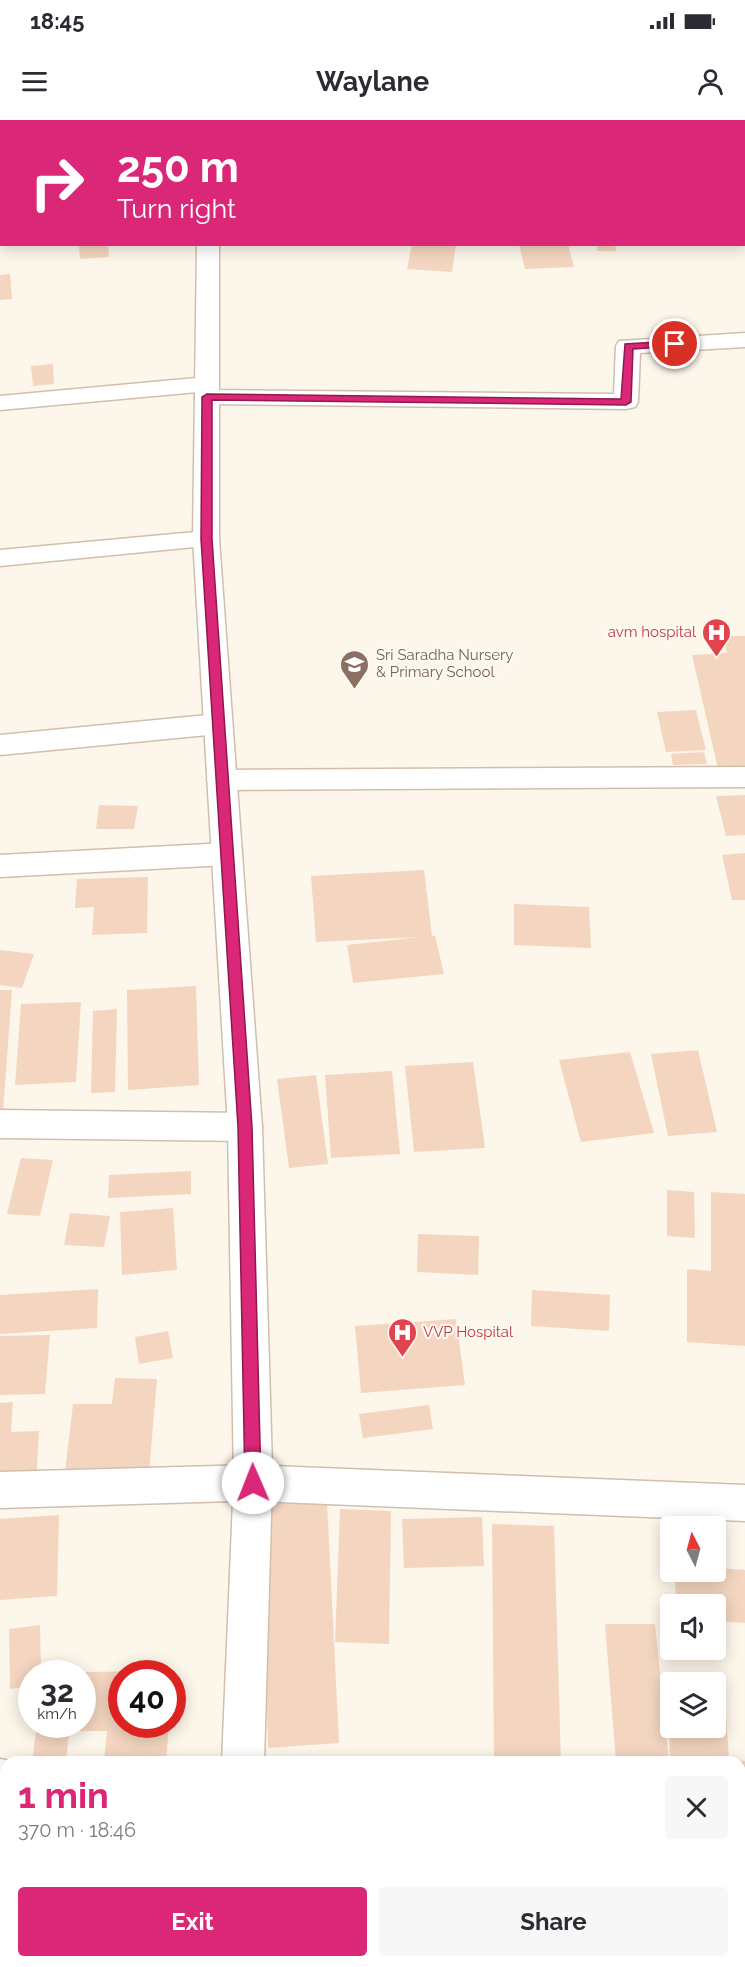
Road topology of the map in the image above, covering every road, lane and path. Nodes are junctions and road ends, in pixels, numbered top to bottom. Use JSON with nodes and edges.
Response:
{"nodes":[{"id":1,"x":207,"y":246,"type":"edge"},
{"id":2,"x":745,"y":340,"type":"edge"},
{"id":3,"x":207,"y":391,"type":"junction"},
{"id":4,"x":0,"y":403,"type":"edge"},
{"id":5,"x":206,"y":539,"type":"junction"},
{"id":6,"x":0,"y":558,"type":"edge"},
{"id":7,"x":218,"y":724,"type":"junction"},
{"id":8,"x":0,"y":745,"type":"edge"},
{"id":9,"x":745,"y":777,"type":"edge"},
{"id":10,"x":222,"y":780,"type":"junction"},
{"id":11,"x":227,"y":854,"type":"junction"},
{"id":12,"x":0,"y":866,"type":"edge"},
{"id":13,"x":0,"y":1124,"type":"edge"},
{"id":14,"x":245,"y":1127,"type":"junction"},
{"id":15,"x":253,"y":1483,"type":"junction"},
{"id":16,"x":0,"y":1490,"type":"edge"},
{"id":17,"x":745,"y":1503,"type":"edge"},
{"id":18,"x":243,"y":1756,"type":"edge"}],
"edges":[{"from":1,"to":3,"type":"street"},
{"from":2,"to":3,"type":"street"},
{"from":3,"to":4,"type":"street"},
{"from":3,"to":5,"type":"street"},
{"from":5,"to":6,"type":"street"},
{"from":5,"to":7,"type":"street"},
{"from":7,"to":8,"type":"street"},
{"from":7,"to":10,"type":"street"},
{"from":9,"to":10,"type":"street"},
{"from":10,"to":11,"type":"street"},
{"from":11,"to":12,"type":"street"},
{"from":11,"to":14,"type":"street"},
{"from":13,"to":14,"type":"street"},
{"from":14,"to":15,"type":"street"},
{"from":15,"to":16,"type":"street"},
{"from":15,"to":17,"type":"street"},
{"from":15,"to":18,"type":"street"}]}
